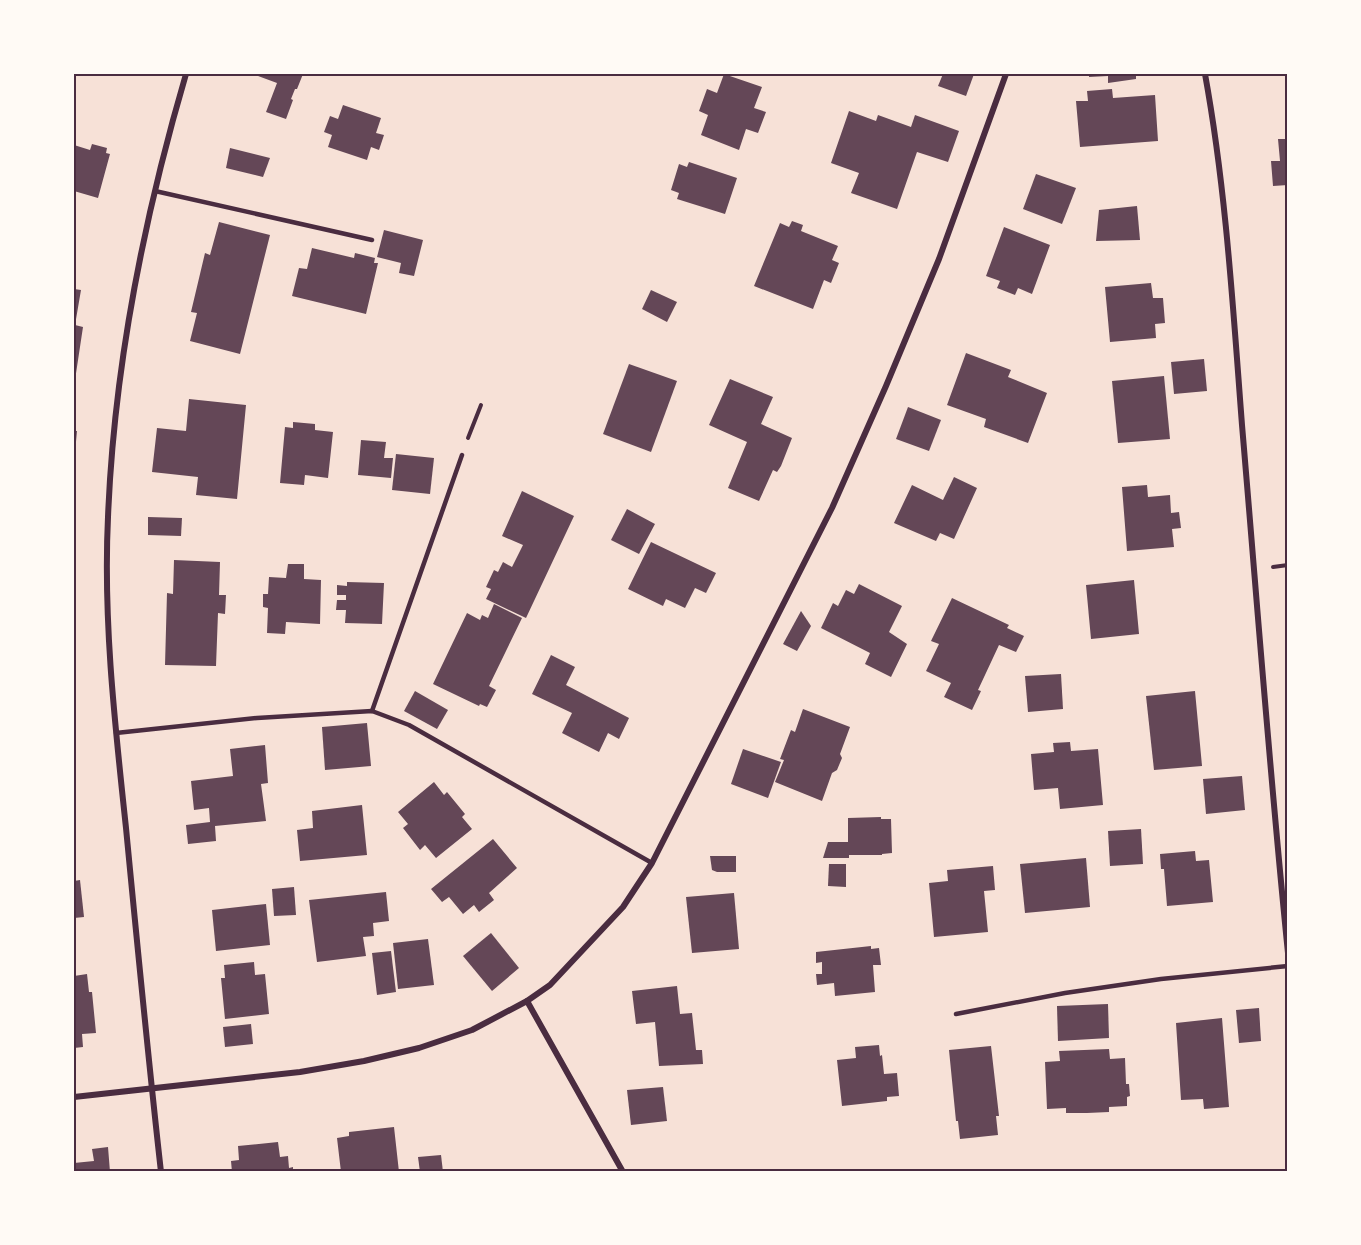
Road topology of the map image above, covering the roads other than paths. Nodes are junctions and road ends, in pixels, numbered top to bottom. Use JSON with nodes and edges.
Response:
{"nodes":[{"id":1,"x":186,"y":74,"type":"edge"},
{"id":2,"x":1006,"y":74,"type":"edge"},
{"id":3,"x":1205,"y":74,"type":"edge"},
{"id":4,"x":155,"y":191,"type":"junction"},
{"id":5,"x":372,"y":240,"type":"dead end"},
{"id":6,"x":462,"y":455,"type":"road end"},
{"id":7,"x":372,"y":711,"type":"junction"},
{"id":8,"x":117,"y":733,"type":"junction"},
{"id":9,"x":652,"y":862,"type":"junction"},
{"id":10,"x":1287,"y":953,"type":"edge"},
{"id":11,"x":1287,"y":966,"type":"edge"},
{"id":12,"x":526,"y":1001,"type":"junction"},
{"id":13,"x":956,"y":1014,"type":"dead end"},
{"id":14,"x":152,"y":1089,"type":"junction"},
{"id":15,"x":74,"y":1097,"type":"edge"},
{"id":16,"x":161,"y":1172,"type":"edge"},
{"id":17,"x":623,"y":1172,"type":"edge"}],
"edges":[{"from":1,"to":4,"type":"street"},
{"from":2,"to":9,"type":"street"},
{"from":3,"to":10,"type":"street"},
{"from":4,"to":5,"type":"lane"},
{"from":4,"to":8,"type":"street"},
{"from":6,"to":7,"type":"lane"},
{"from":7,"to":8,"type":"lane"},
{"from":7,"to":9,"type":"lane"},
{"from":8,"to":14,"type":"street"},
{"from":9,"to":12,"type":"street"},
{"from":11,"to":13,"type":"lane"},
{"from":12,"to":14,"type":"street"},
{"from":12,"to":17,"type":"street"},
{"from":14,"to":15,"type":"street"},
{"from":14,"to":16,"type":"street"}]}
